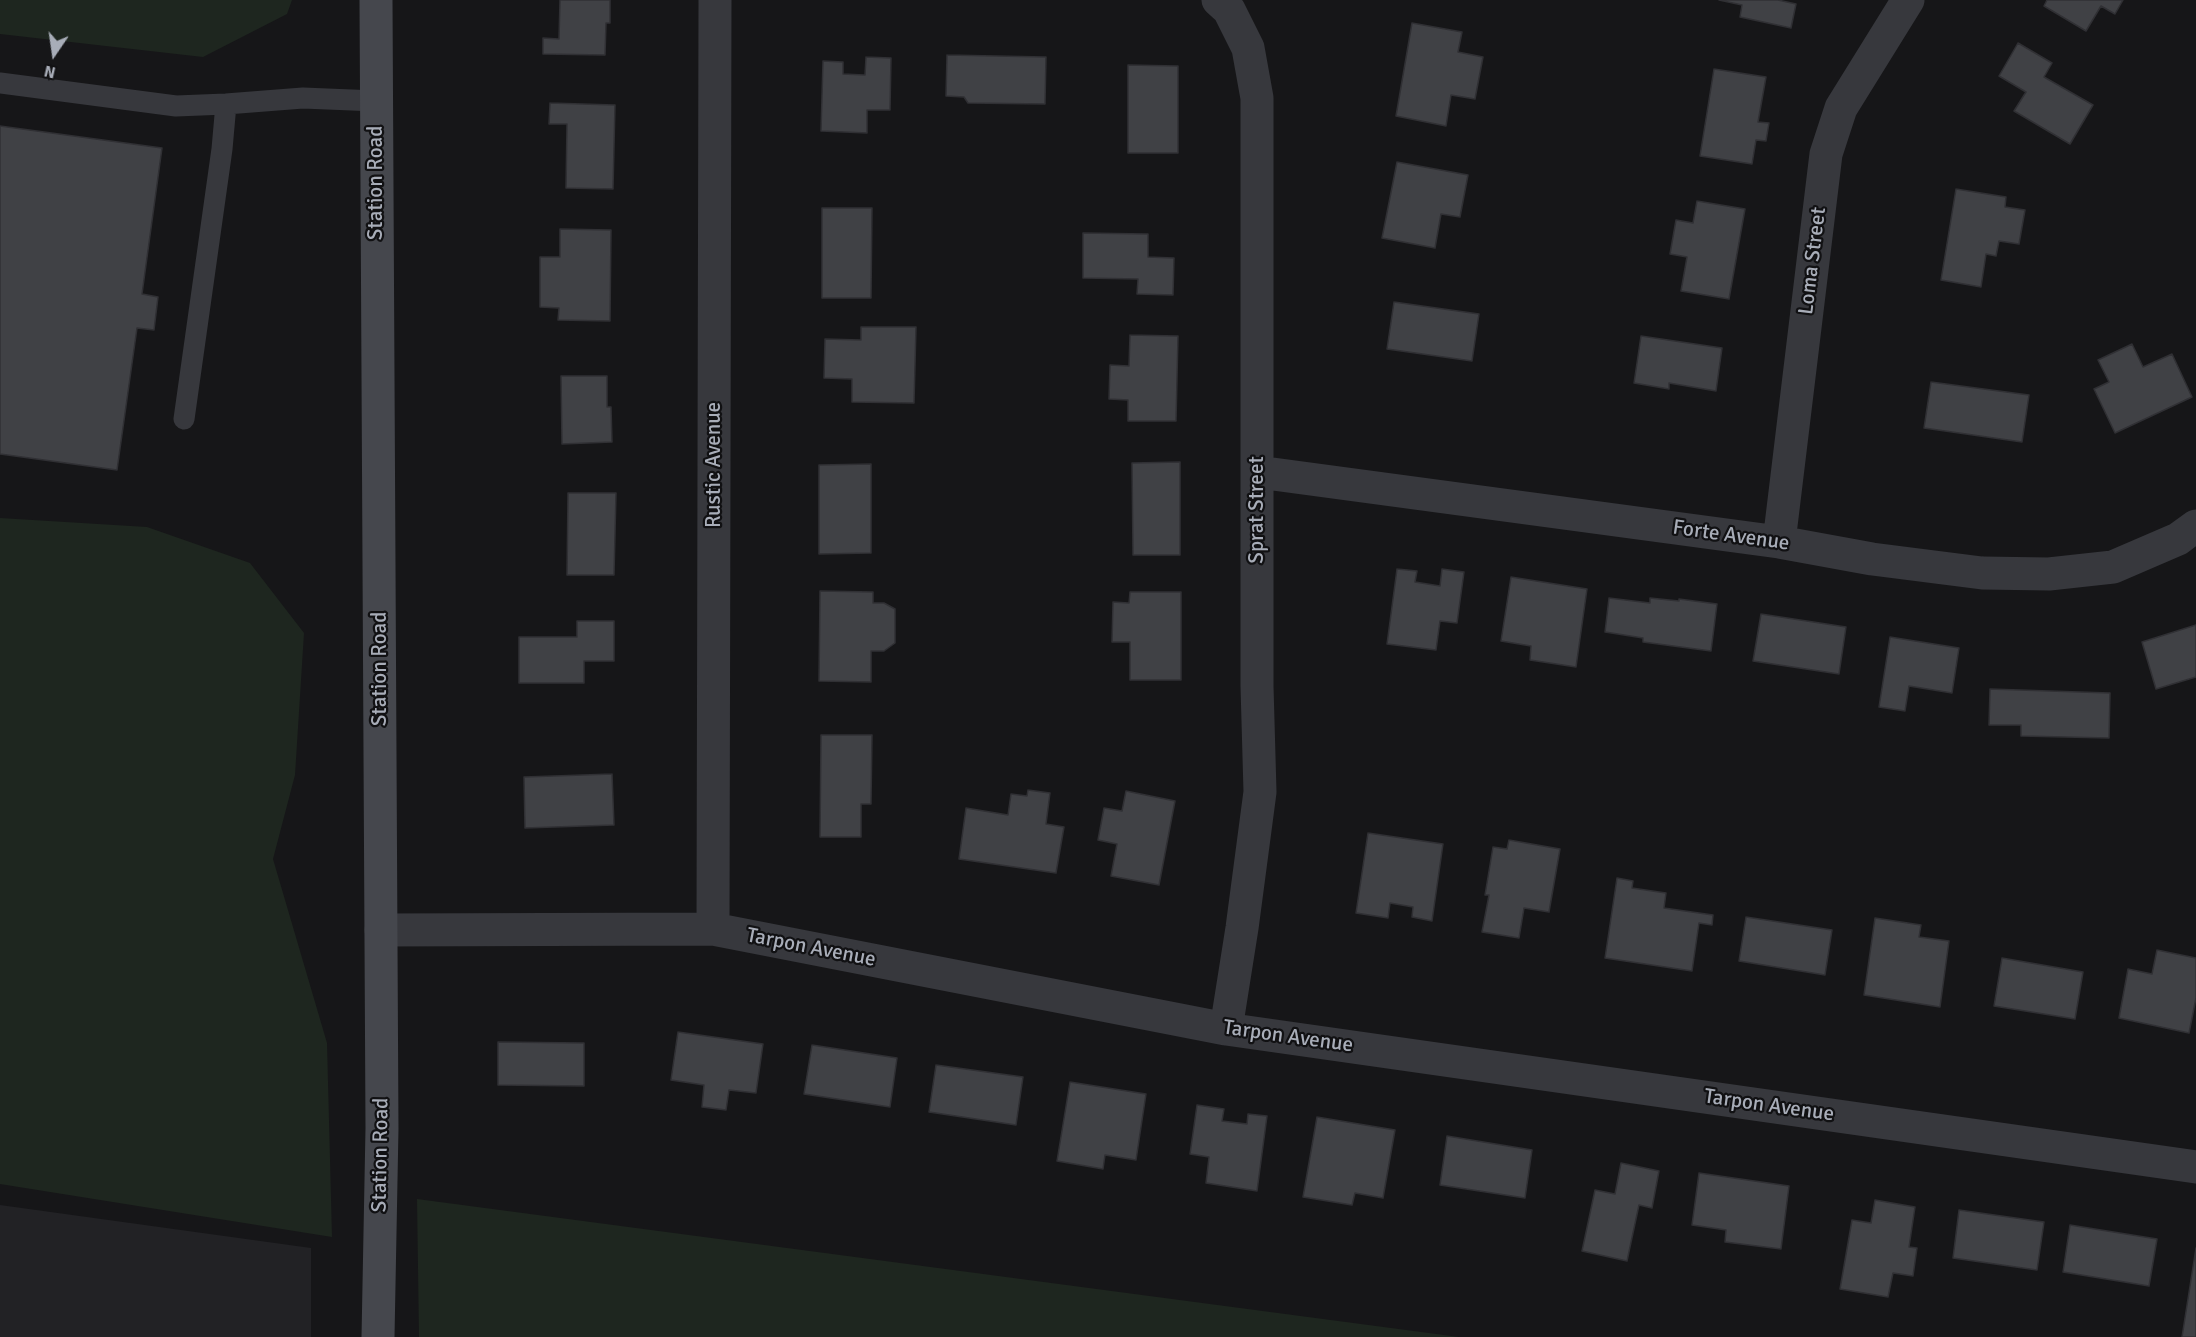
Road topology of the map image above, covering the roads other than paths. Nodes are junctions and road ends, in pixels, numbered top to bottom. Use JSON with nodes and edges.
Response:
{"nodes":[{"id":1,"x":376,"y":0,"type":"edge"},
{"id":2,"x":715,"y":0,"type":"edge"},
{"id":3,"x":1218,"y":0,"type":"edge"},
{"id":4,"x":1908,"y":0,"type":"edge"},
{"id":5,"x":0,"y":83,"type":"edge"},
{"id":6,"x":376,"y":101,"type":"junction"},
{"id":7,"x":226,"y":105,"type":"junction"},
{"id":8,"x":184,"y":419,"type":"dead end"},
{"id":9,"x":1258,"y":472,"type":"junction"},
{"id":10,"x":2196,"y":526,"type":"edge"},
{"id":11,"x":1779,"y":542,"type":"junction"},
{"id":12,"x":713,"y":929,"type":"junction"},
{"id":13,"x":381,"y":930,"type":"junction"},
{"id":14,"x":1226,"y":1029,"type":"junction"},
{"id":15,"x":2196,"y":1167,"type":"edge"},
{"id":16,"x":378,"y":1337,"type":"edge"}],
"edges":[{"from":1,"to":6,"type":"main road","name":"Station Road"},
{"from":2,"to":12,"type":"street","name":"Rustic Avenue"},
{"from":3,"to":9,"type":"street","name":"Sprat Street"},
{"from":4,"to":11,"type":"street","name":"Loma Street"},
{"from":5,"to":7,"type":"lane"},
{"from":6,"to":7,"type":"lane"},
{"from":6,"to":13,"type":"main road","name":"Station Road"},
{"from":7,"to":8,"type":"lane"},
{"from":9,"to":11,"type":"street","name":"Forte Avenue"},
{"from":9,"to":14,"type":"street","name":"Sprat Street"},
{"from":10,"to":11,"type":"street","name":"Forte Avenue"},
{"from":12,"to":13,"type":"street","name":"Tarpon Avenue"},
{"from":12,"to":14,"type":"street","name":"Tarpon Avenue"},
{"from":13,"to":16,"type":"main road","name":"Station Road"},
{"from":14,"to":15,"type":"street","name":"Tarpon Avenue"}]}
